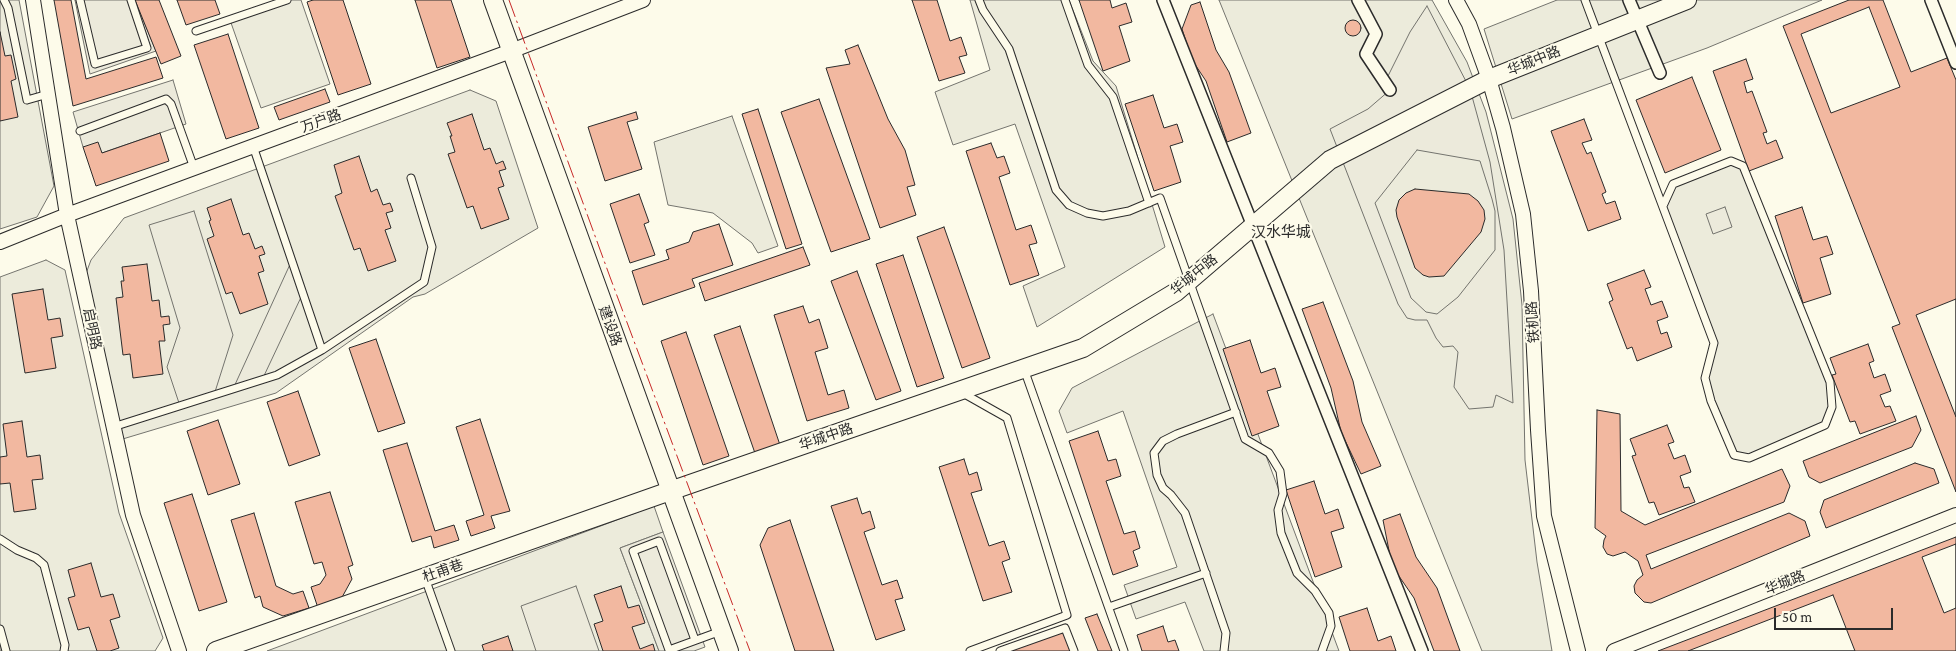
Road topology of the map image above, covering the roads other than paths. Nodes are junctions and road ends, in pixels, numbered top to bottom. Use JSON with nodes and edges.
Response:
{"nodes":[{"id":1,"x":4,"y":0,"type":"edge"},
{"id":2,"x":33,"y":0,"type":"edge"},
{"id":3,"x":80,"y":0,"type":"edge"},
{"id":4,"x":131,"y":0,"type":"edge"},
{"id":5,"x":287,"y":0,"type":"edge"},
{"id":6,"x":493,"y":0,"type":"edge"},
{"id":7,"x":643,"y":0,"type":"edge"},
{"id":8,"x":979,"y":0,"type":"edge"},
{"id":9,"x":1065,"y":0,"type":"edge"},
{"id":10,"x":1162,"y":0,"type":"edge"},
{"id":11,"x":1358,"y":0,"type":"edge"},
{"id":12,"x":1456,"y":0,"type":"edge"},
{"id":13,"x":1585,"y":0,"type":"edge"},
{"id":14,"x":1630,"y":0,"type":"edge"},
{"id":15,"x":1687,"y":0,"type":"edge"},
{"id":16,"x":1930,"y":0,"type":"edge"},
{"id":17,"x":1638,"y":20,"type":"junction"},
{"id":18,"x":196,"y":31,"type":"dead end"},
{"id":19,"x":1599,"y":35,"type":"junction"},
{"id":20,"x":511,"y":51,"type":"junction"},
{"id":21,"x":1956,"y":63,"type":"edge"},
{"id":22,"x":1660,"y":73,"type":"dead end"},
{"id":23,"x":1489,"y":79,"type":"junction"},
{"id":24,"x":1390,"y":90,"type":"dead end"},
{"id":25,"x":48,"y":94,"type":"junction"},
{"id":26,"x":80,"y":131,"type":"dead end"},
{"id":27,"x":253,"y":146,"type":"junction"},
{"id":28,"x":194,"y":168,"type":"junction"},
{"id":29,"x":410,"y":178,"type":"dead end"},
{"id":30,"x":1149,"y":203,"type":"junction"},
{"id":31,"x":1663,"y":206,"type":"junction"},
{"id":32,"x":67,"y":215,"type":"junction"},
{"id":33,"x":1253,"y":226,"type":"junction"},
{"id":34,"x":0,"y":242,"type":"edge"},
{"id":35,"x":1190,"y":280,"type":"junction"},
{"id":36,"x":322,"y":350,"type":"junction"},
{"id":37,"x":1024,"y":369,"type":"junction"},
{"id":38,"x":959,"y":391,"type":"junction"},
{"id":39,"x":1236,"y":412,"type":"junction"},
{"id":40,"x":113,"y":427,"type":"junction"},
{"id":41,"x":670,"y":491,"type":"junction"},
{"id":42,"x":1956,"y":515,"type":"edge"},
{"id":43,"x":0,"y":539,"type":"edge"},
{"id":44,"x":1206,"y":573,"type":"junction"},
{"id":45,"x":425,"y":577,"type":"junction"},
{"id":46,"x":1109,"y":607,"type":"junction"},
{"id":47,"x":0,"y":629,"type":"edge"},
{"id":48,"x":721,"y":631,"type":"junction"},
{"id":49,"x":695,"y":640,"type":"junction"},
{"id":50,"x":6,"y":651,"type":"edge"},
{"id":51,"x":64,"y":651,"type":"edge"},
{"id":52,"x":179,"y":651,"type":"edge"},
{"id":53,"x":216,"y":651,"type":"edge"},
{"id":54,"x":451,"y":651,"type":"edge"},
{"id":55,"x":729,"y":651,"type":"edge"},
{"id":56,"x":970,"y":651,"type":"edge"},
{"id":57,"x":1000,"y":651,"type":"edge"},
{"id":58,"x":1074,"y":651,"type":"edge"},
{"id":59,"x":1124,"y":651,"type":"edge"},
{"id":60,"x":1224,"y":651,"type":"edge"},
{"id":61,"x":1322,"y":651,"type":"edge"},
{"id":62,"x":1422,"y":651,"type":"edge"},
{"id":63,"x":1578,"y":651,"type":"edge"},
{"id":64,"x":1614,"y":651,"type":"edge"}],
"edges":[{"from":1,"to":25,"type":"lane"},
{"from":2,"to":25,"type":"street","name":"启明路"},
{"from":3,"to":4,"type":"lane"},
{"from":5,"to":18,"type":"lane"},
{"from":6,"to":20,"type":"street","name":"建设路"},
{"from":7,"to":20,"type":"street","name":"万户路"},
{"from":8,"to":30,"type":"lane"},
{"from":9,"to":30,"type":"lane"},
{"from":10,"to":33,"type":"street"},
{"from":11,"to":24,"type":"street"},
{"from":12,"to":23,"type":"street","name":"铁机路"},
{"from":13,"to":19,"type":"lane"},
{"from":14,"to":17,"type":"street"},
{"from":15,"to":17,"type":"street","name":"华城中路"},
{"from":16,"to":21,"type":"street"},
{"from":17,"to":19,"type":"street","name":"华城中路"},
{"from":17,"to":22,"type":"street"},
{"from":19,"to":23,"type":"street","name":"华城中路"},
{"from":19,"to":31,"type":"lane"},
{"from":20,"to":27,"type":"street","name":"万户路"},
{"from":20,"to":41,"type":"street","name":"建设路"},
{"from":23,"to":33,"type":"street","name":"华城中路"},
{"from":23,"to":63,"type":"street","name":"铁机路"},
{"from":25,"to":32,"type":"street","name":"启明路"},
{"from":26,"to":28,"type":"lane"},
{"from":27,"to":28,"type":"street","name":"万户路"},
{"from":27,"to":36,"type":"lane"},
{"from":28,"to":32,"type":"street","name":"万户路"},
{"from":29,"to":36,"type":"lane"},
{"from":30,"to":35,"type":"lane"},
{"from":31,"to":31,"type":"lane"},
{"from":32,"to":34,"type":"street","name":"万户路"},
{"from":32,"to":40,"type":"street","name":"启明路"},
{"from":33,"to":35,"type":"street","name":"华城中路"},
{"from":33,"to":62,"type":"street"},
{"from":35,"to":37,"type":"street","name":"华城中路"},
{"from":35,"to":39,"type":"lane"},
{"from":36,"to":40,"type":"lane"},
{"from":37,"to":38,"type":"street","name":"华城中路"},
{"from":37,"to":46,"type":"lane"},
{"from":38,"to":41,"type":"street","name":"华城中路"},
{"from":38,"to":56,"type":"lane"},
{"from":39,"to":44,"type":"lane"},
{"from":39,"to":61,"type":"lane"},
{"from":40,"to":52,"type":"street","name":"启明路"},
{"from":41,"to":45,"type":"street","name":"杜甫巷"},
{"from":41,"to":48,"type":"street","name":"建设路"},
{"from":42,"to":64,"type":"street","name":"华城路"},
{"from":43,"to":51,"type":"lane"},
{"from":44,"to":46,"type":"lane"},
{"from":44,"to":60,"type":"lane"},
{"from":45,"to":53,"type":"street","name":"杜甫巷"},
{"from":45,"to":54,"type":"lane"},
{"from":46,"to":59,"type":"lane"},
{"from":47,"to":50,"type":"lane"},
{"from":48,"to":49,"type":"lane"},
{"from":48,"to":55,"type":"street","name":"建设路"},
{"from":49,"to":49,"type":"lane"},
{"from":57,"to":58,"type":"lane"}]}
